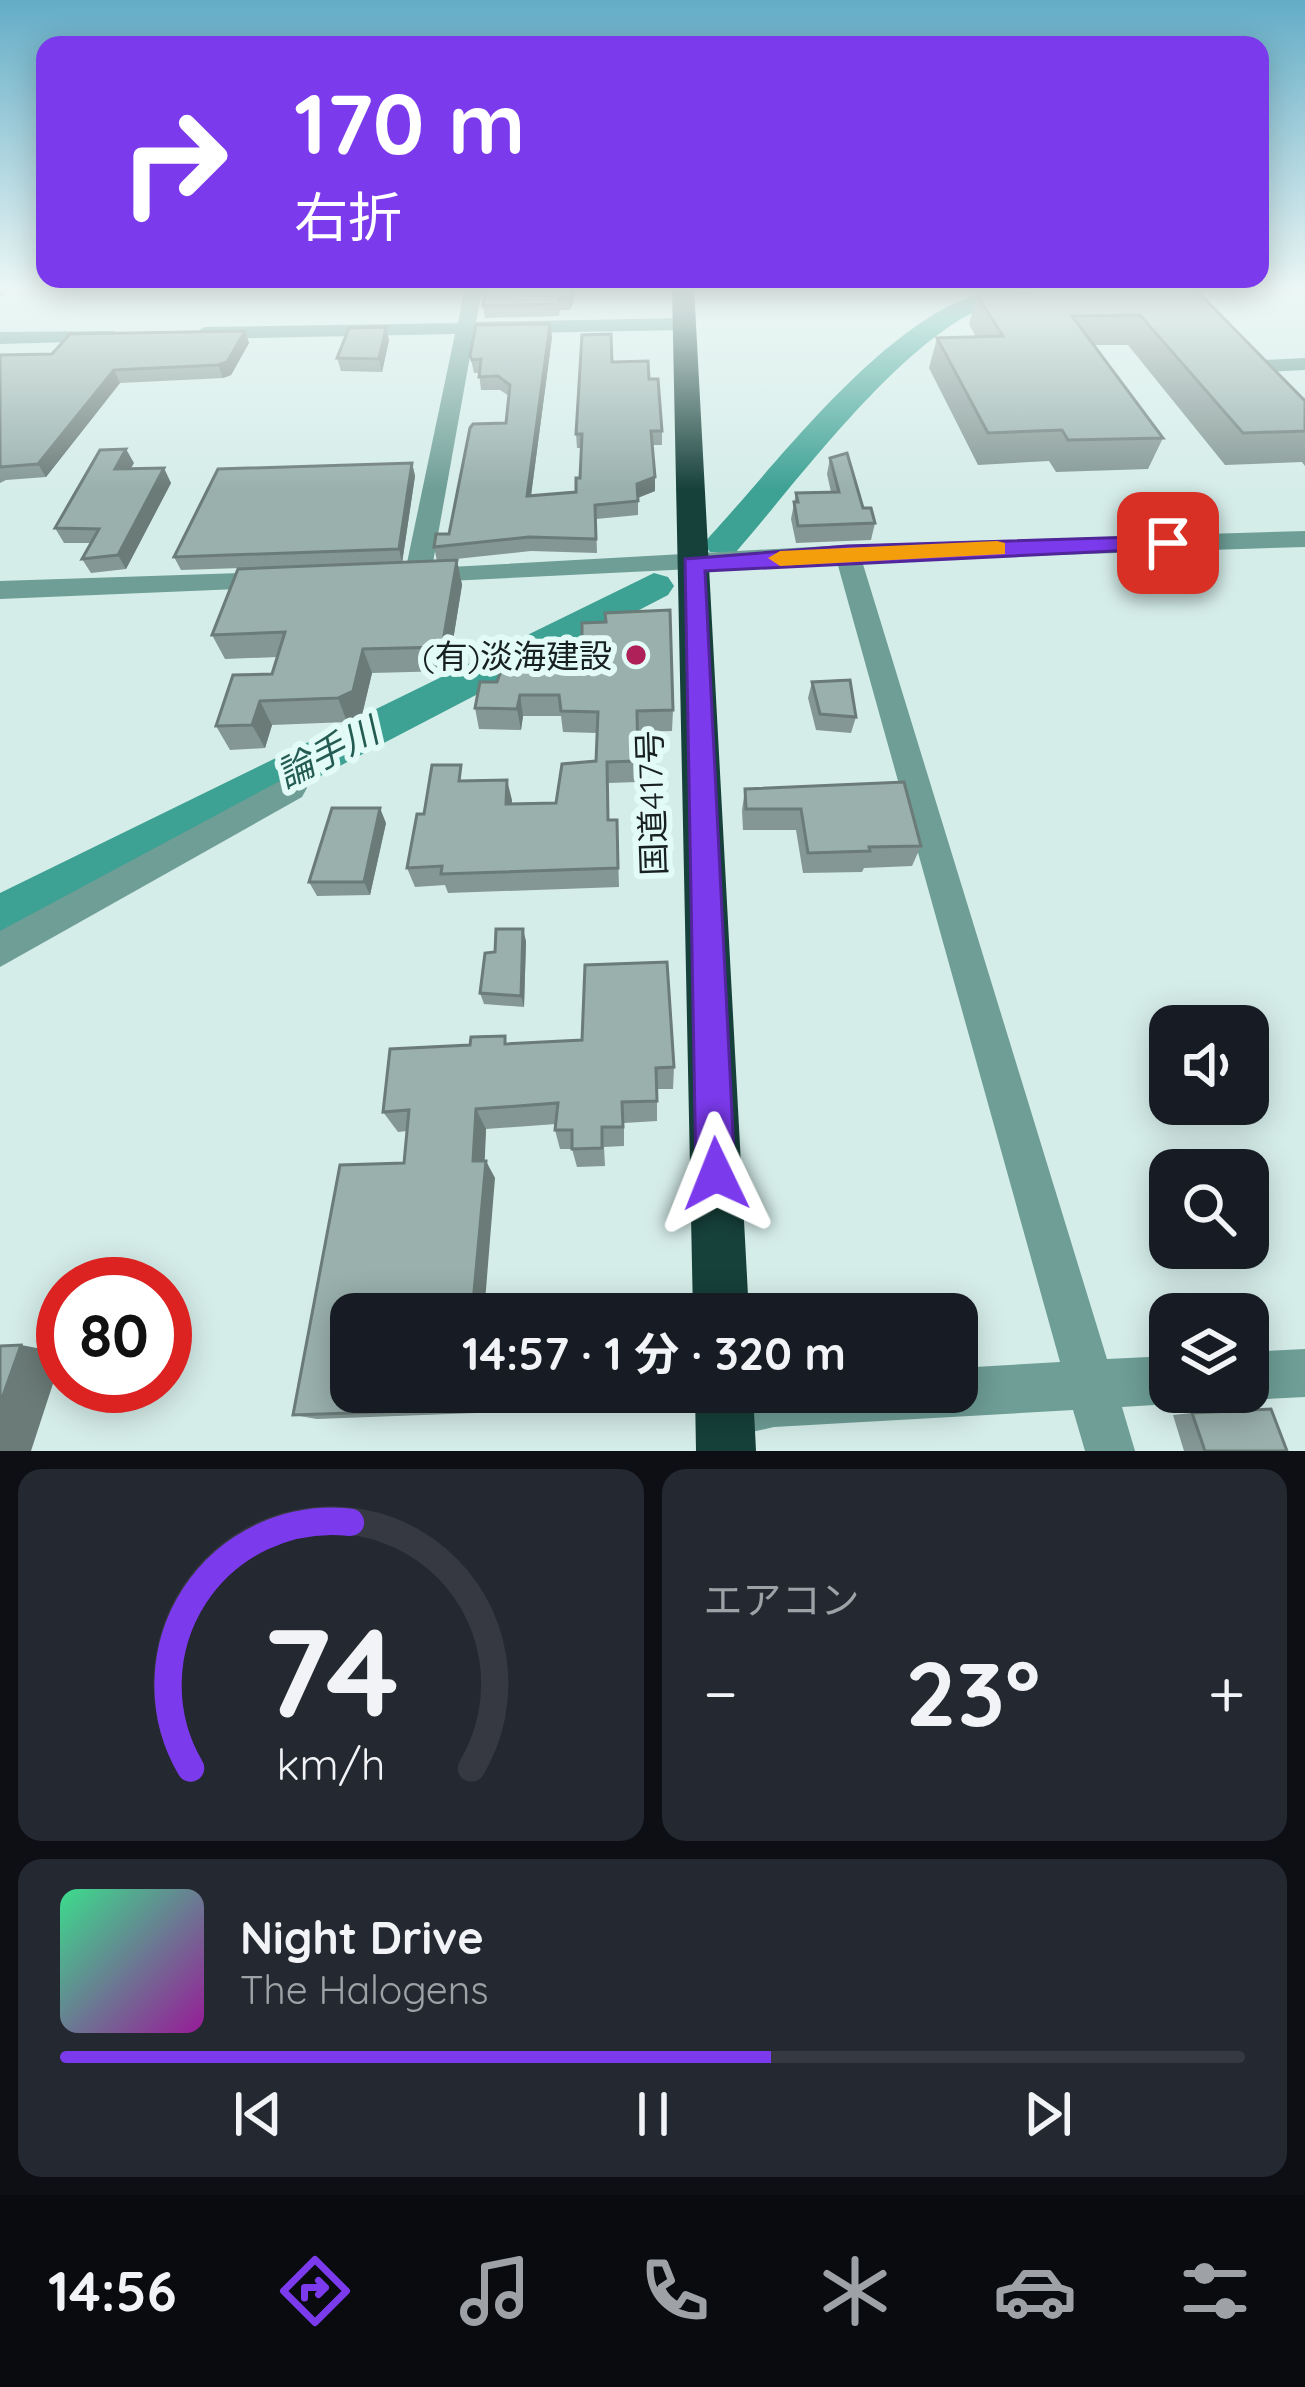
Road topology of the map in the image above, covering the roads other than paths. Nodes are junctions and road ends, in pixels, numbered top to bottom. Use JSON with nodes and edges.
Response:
{"nodes":[{"id":1,"x":460,"y":355,"type":"edge"},
{"id":2,"x":685,"y":355,"type":"edge"},
{"id":3,"x":1305,"y":364,"type":"edge"},
{"id":4,"x":1263,"y":366,"type":"edge"},
{"id":5,"x":1305,"y":539,"type":"edge"},
{"id":6,"x":847,"y":554,"type":"junction"},
{"id":7,"x":693,"y":565,"type":"junction"},
{"id":8,"x":301,"y":581,"type":"edge"},
{"id":9,"x":0,"y":590,"type":"edge"},
{"id":10,"x":291,"y":788,"type":"dead end"},
{"id":11,"x":0,"y":950,"type":"edge"},
{"id":12,"x":720,"y":1293,"type":"edge"},
{"id":13,"x":1305,"y":1373,"type":"edge"},
{"id":14,"x":1269,"y":1375,"type":"edge"},
{"id":15,"x":1149,"y":1382,"type":"edge"},
{"id":16,"x":1089,"y":1385,"type":"junction"},
{"id":17,"x":978,"y":1391,"type":"edge"},
{"id":18,"x":1110,"y":1451,"type":"edge"}],
"edges":[{"from":1,"to":7,"type":"street"},
{"from":2,"to":7,"type":"highway","name":"国道417号"},
{"from":3,"to":4,"type":"street"},
{"from":5,"to":6,"type":"street"},
{"from":6,"to":7,"type":"street"},
{"from":6,"to":16,"type":"street"},
{"from":7,"to":12,"type":"highway","name":"国道417号"},
{"from":8,"to":9,"type":"street"},
{"from":10,"to":11,"type":"street"},
{"from":13,"to":14,"type":"street"},
{"from":15,"to":16,"type":"street"},
{"from":16,"to":17,"type":"street"},
{"from":16,"to":18,"type":"street"}]}
